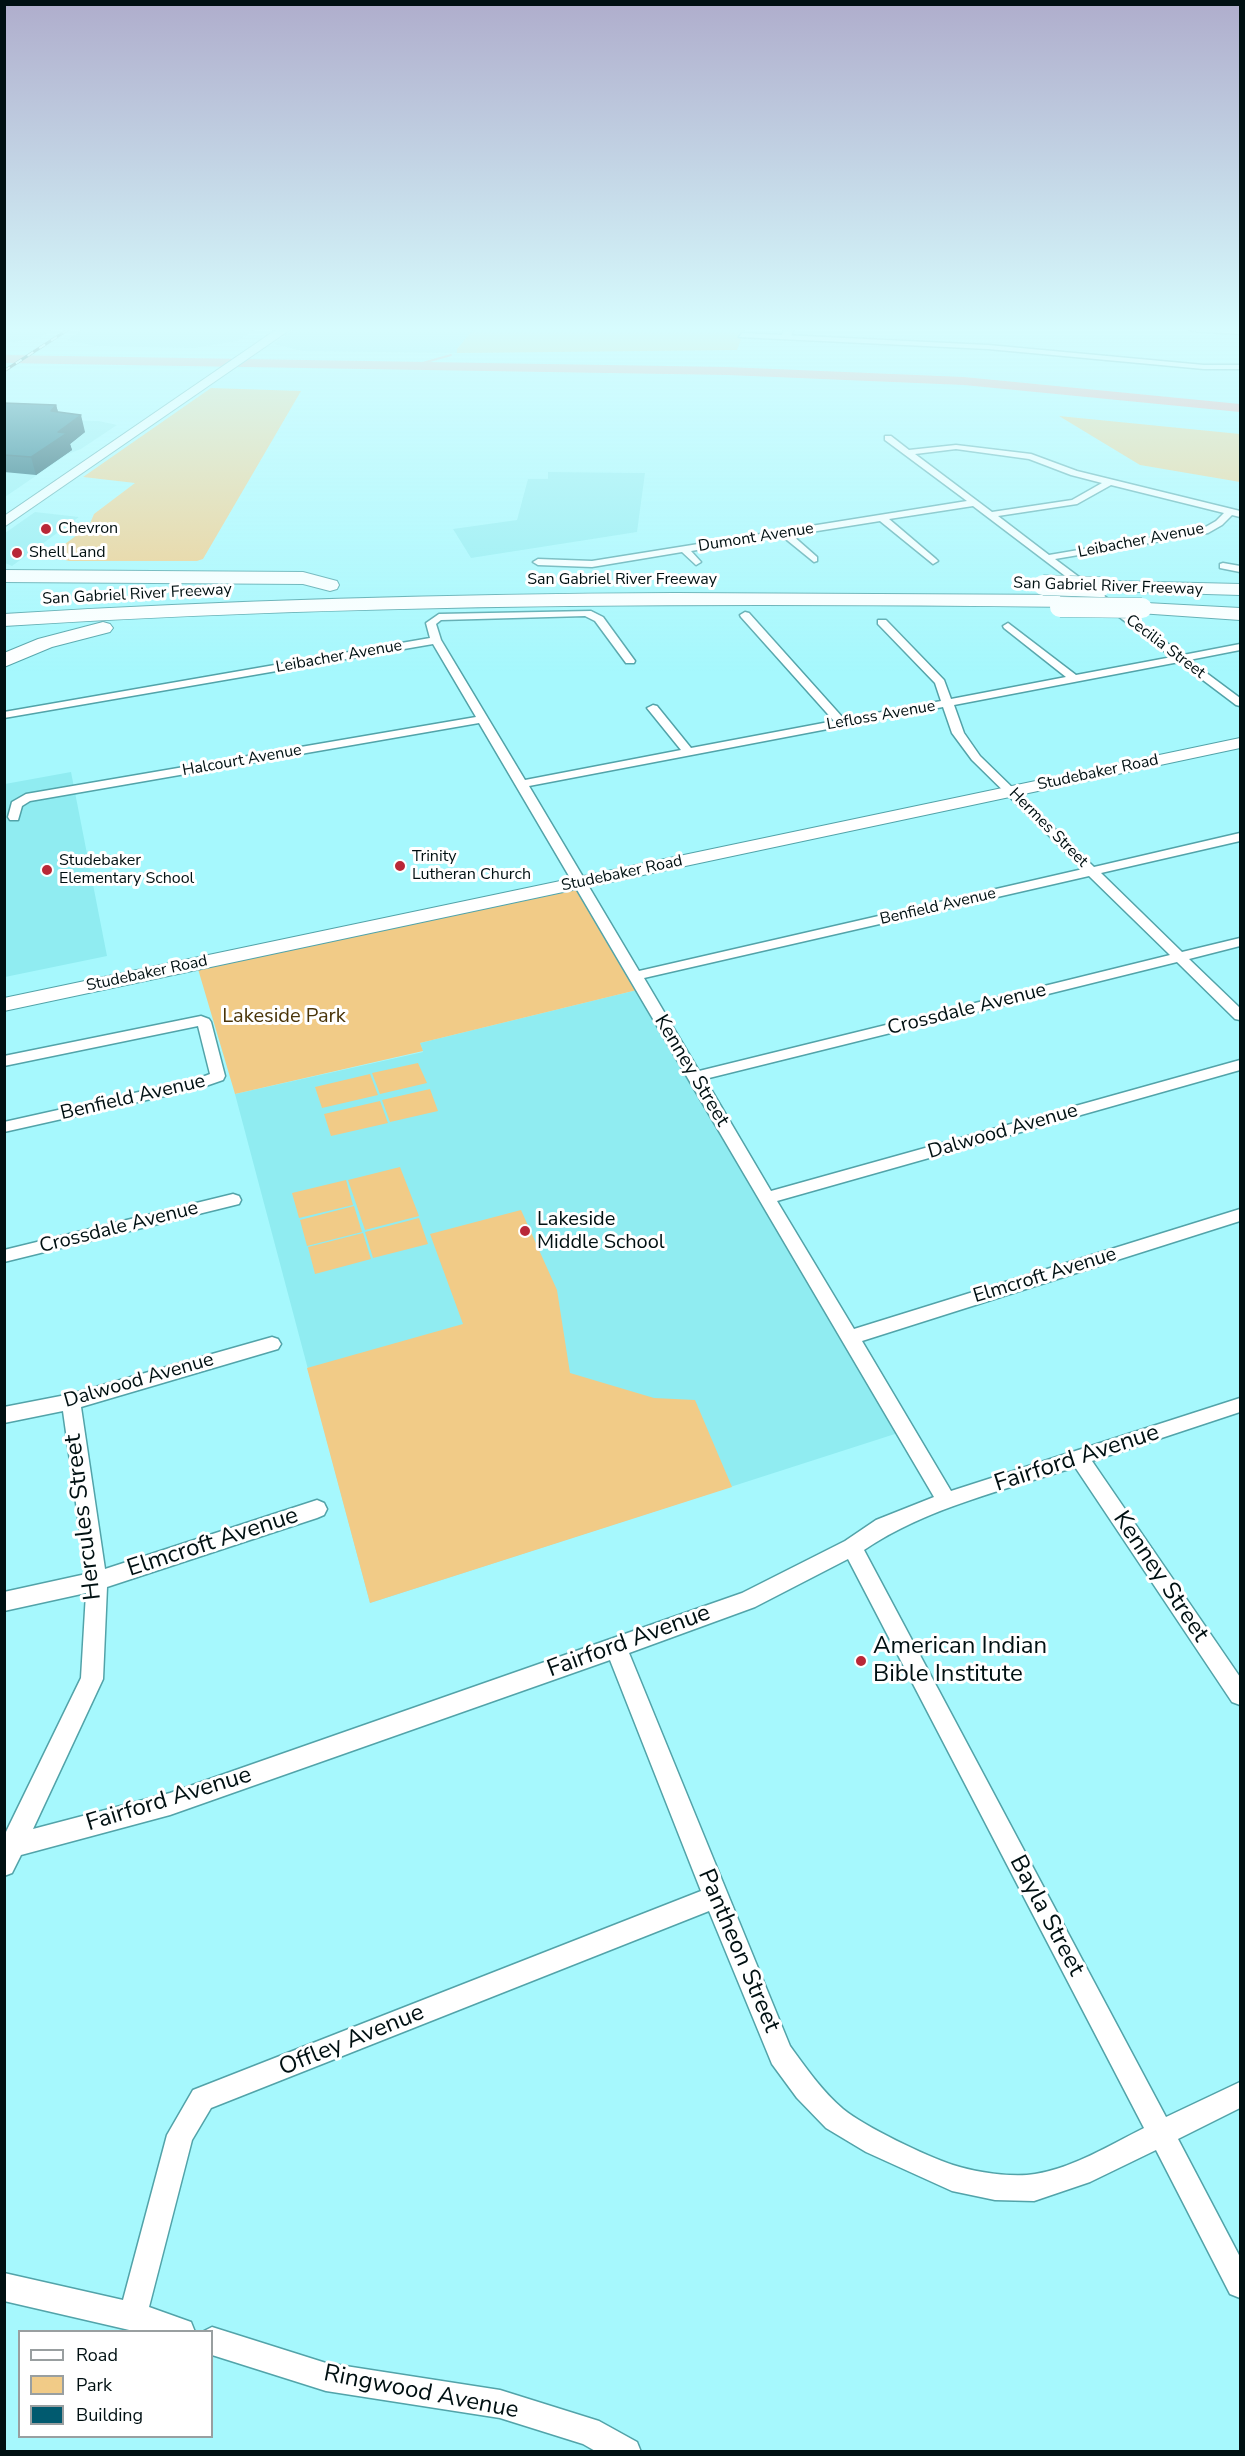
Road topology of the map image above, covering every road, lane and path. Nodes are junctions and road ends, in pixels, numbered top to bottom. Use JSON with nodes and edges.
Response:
{"nodes":[{"id":1,"x":103,"y":444,"type":"edge"},
{"id":2,"x":110,"y":444,"type":"edge"},
{"id":3,"x":121,"y":444,"type":"edge"},
{"id":4,"x":895,"y":444,"type":"edge"},
{"id":5,"x":907,"y":453,"type":"junction"},
{"id":6,"x":101,"y":458,"type":"junction"},
{"id":7,"x":1109,"y":482,"type":"junction"},
{"id":8,"x":974,"y":504,"type":"junction"},
{"id":9,"x":4,"y":509,"type":"edge"},
{"id":10,"x":1229,"y":512,"type":"junction"},
{"id":11,"x":1240,"y":514,"type":"edge"},
{"id":12,"x":989,"y":515,"type":"junction"},
{"id":13,"x":882,"y":518,"type":"junction"},
{"id":14,"x":4,"y":524,"type":"edge"},
{"id":15,"x":784,"y":533,"type":"junction"},
{"id":16,"x":684,"y":549,"type":"junction"},
{"id":17,"x":1047,"y":558,"type":"junction"},
{"id":18,"x":814,"y":559,"type":"dead end"},
{"id":19,"x":933,"y":561,"type":"dead end"},
{"id":20,"x":1222,"y":567,"type":"dead end"},
{"id":21,"x":1240,"y":568,"type":"edge"},
{"id":22,"x":538,"y":571,"type":"joint"},
{"id":23,"x":697,"y":573,"type":"dead end"},
{"id":24,"x":4,"y":576,"type":"edge"},
{"id":25,"x":609,"y":579,"type":"dead end"},
{"id":26,"x":794,"y":580,"type":"dead end"},
{"id":27,"x":353,"y":584,"type":"dead end"},
{"id":28,"x":330,"y":585,"type":"junction"},
{"id":29,"x":1045,"y":588,"type":"junction"},
{"id":30,"x":1240,"y":590,"type":"edge"},
{"id":31,"x":494,"y":598,"type":"junction"},
{"id":32,"x":1128,"y":598,"type":"junction"},
{"id":33,"x":1240,"y":598,"type":"edge"},
{"id":34,"x":1069,"y":601,"type":"junction"},
{"id":35,"x":4,"y":602,"type":"edge"},
{"id":36,"x":1240,"y":604,"type":"edge"},
{"id":37,"x":4,"y":610,"type":"edge"},
{"id":38,"x":1240,"y":614,"type":"edge"},
{"id":39,"x":745,"y":615,"type":"dead end"},
{"id":40,"x":4,"y":620,"type":"edge"},
{"id":41,"x":882,"y":622,"type":"dead end"},
{"id":42,"x":1008,"y":626,"type":"dead end"},
{"id":43,"x":436,"y":640,"type":"junction"},
{"id":44,"x":1240,"y":647,"type":"edge"},
{"id":45,"x":1182,"y":660,"type":"junction"},
{"id":46,"x":4,"y":661,"type":"edge"},
{"id":47,"x":630,"y":661,"type":"dead end"},
{"id":48,"x":1076,"y":680,"type":"junction"},
{"id":49,"x":1240,"y":703,"type":"edge"},
{"id":50,"x":948,"y":704,"type":"junction"},
{"id":51,"x":653,"y":708,"type":"dead end"},
{"id":52,"x":4,"y":715,"type":"edge"},
{"id":53,"x":482,"y":718,"type":"junction"},
{"id":54,"x":841,"y":722,"type":"junction"},
{"id":55,"x":1240,"y":732,"type":"edge"},
{"id":56,"x":1240,"y":743,"type":"edge"},
{"id":57,"x":689,"y":753,"type":"junction"},
{"id":58,"x":521,"y":784,"type":"junction"},
{"id":59,"x":1006,"y":787,"type":"junction"},
{"id":60,"x":14,"y":817,"type":"dead end"},
{"id":61,"x":1240,"y":837,"type":"edge"},
{"id":62,"x":1093,"y":872,"type":"junction"},
{"id":63,"x":576,"y":877,"type":"junction"},
{"id":64,"x":1240,"y":942,"type":"edge"},
{"id":65,"x":1181,"y":957,"type":"junction"},
{"id":66,"x":635,"y":976,"type":"junction"},
{"id":67,"x":4,"y":989,"type":"edge"},
{"id":68,"x":4,"y":1005,"type":"edge"},
{"id":69,"x":1240,"y":1016,"type":"edge"},
{"id":70,"x":4,"y":1061,"type":"edge"},
{"id":71,"x":1240,"y":1065,"type":"edge"},
{"id":72,"x":694,"y":1077,"type":"junction"},
{"id":73,"x":4,"y":1127,"type":"edge"},
{"id":74,"x":766,"y":1198,"type":"junction"},
{"id":75,"x":233,"y":1200,"type":"dead end"},
{"id":76,"x":1240,"y":1215,"type":"edge"},
{"id":77,"x":4,"y":1256,"type":"edge"},
{"id":78,"x":849,"y":1338,"type":"junction"},
{"id":79,"x":273,"y":1344,"type":"dead end"},
{"id":80,"x":70,"y":1402,"type":"junction"},
{"id":81,"x":1240,"y":1405,"type":"edge"},
{"id":82,"x":4,"y":1415,"type":"edge"},
{"id":83,"x":1080,"y":1459,"type":"junction"},
{"id":84,"x":947,"y":1501,"type":"junction"},
{"id":85,"x":317,"y":1509,"type":"dead end"},
{"id":86,"x":852,"y":1547,"type":"junction"},
{"id":87,"x":97,"y":1581,"type":"junction"},
{"id":88,"x":4,"y":1602,"type":"edge"},
{"id":89,"x":616,"y":1648,"type":"junction"},
{"id":90,"x":1240,"y":1695,"type":"edge"},
{"id":91,"x":8,"y":1853,"type":"edge"},
{"id":92,"x":715,"y":1897,"type":"junction"},
{"id":93,"x":1240,"y":2095,"type":"edge"},
{"id":94,"x":1160,"y":2133,"type":"junction"},
{"id":95,"x":1240,"y":2284,"type":"edge"},
{"id":96,"x":4,"y":2287,"type":"edge"},
{"id":97,"x":133,"y":2316,"type":"junction"},
{"id":98,"x":178,"y":2330,"type":"edge"},
{"id":99,"x":213,"y":2341,"type":"edge"},
{"id":100,"x":627,"y":2451,"type":"edge"}],
"edges":[{"from":1,"to":9,"type":"main road"},
{"from":2,"to":6,"type":"main road"},
{"from":3,"to":6,"type":"main road"},
{"from":4,"to":5,"type":"street","name":"Cecilia Street"},
{"from":5,"to":7,"type":"street"},
{"from":5,"to":8,"type":"street","name":"Cecilia Street"},
{"from":6,"to":14,"type":"main road"},
{"from":7,"to":10,"type":"street"},
{"from":7,"to":12,"type":"street"},
{"from":8,"to":12,"type":"street","name":"Cecilia Street"},
{"from":8,"to":13,"type":"street","name":"Dumont Avenue"},
{"from":10,"to":11,"type":"street"},
{"from":10,"to":17,"type":"street","name":"Leibacher Avenue"},
{"from":12,"to":17,"type":"street","name":"Cecilia Street"},
{"from":13,"to":15,"type":"street","name":"Dumont Avenue"},
{"from":13,"to":19,"type":"street"},
{"from":15,"to":16,"type":"street","name":"Dumont Avenue"},
{"from":15,"to":18,"type":"street"},
{"from":16,"to":22,"type":"street","name":"Dumont Avenue"},
{"from":16,"to":23,"type":"street"},
{"from":17,"to":45,"type":"street","name":"Cecilia Street"},
{"from":20,"to":21,"type":"street"},
{"from":22,"to":25,"type":"highway","name":"San Gabriel River Freeway"},
{"from":24,"to":28,"type":"highway"},
{"from":26,"to":29,"type":"highway","name":"San Gabriel River Freeway"},
{"from":27,"to":28,"type":"highway","name":"San Gabriel River Freeway"},
{"from":28,"to":35,"type":"highway","name":"San Gabriel River Freeway"},
{"from":29,"to":32,"type":"highway"},
{"from":29,"to":37,"type":"highway"},
{"from":30,"to":32,"type":"highway","name":"San Gabriel River Freeway"},
{"from":31,"to":34,"type":"highway","name":"San Gabriel River Freeway"},
{"from":31,"to":40,"type":"highway","name":"San Gabriel River Freeway"},
{"from":31,"to":46,"type":"highway"},
{"from":32,"to":33,"type":"highway"},
{"from":32,"to":34,"type":"highway","bridge":true},
{"from":32,"to":36,"type":"highway","name":"San Gabriel River Freeway"},
{"from":32,"to":38,"type":"highway"},
{"from":34,"to":37,"type":"highway"},
{"from":39,"to":54,"type":"street"},
{"from":41,"to":50,"type":"street","name":"Hermes Street"},
{"from":42,"to":48,"type":"street"},
{"from":43,"to":47,"type":"street"},
{"from":43,"to":52,"type":"street","name":"Leibacher Avenue"},
{"from":43,"to":53,"type":"street","name":"Kenney Street"},
{"from":44,"to":45,"type":"street","name":"Lefloss Avenue"},
{"from":45,"to":48,"type":"street","name":"Lefloss Avenue"},
{"from":45,"to":49,"type":"street","name":"Cecilia Street"},
{"from":48,"to":50,"type":"street","name":"Lefloss Avenue"},
{"from":50,"to":54,"type":"street","name":"Lefloss Avenue"},
{"from":50,"to":59,"type":"street","name":"Hermes Street"},
{"from":51,"to":57,"type":"street"},
{"from":53,"to":58,"type":"street","name":"Kenney Street"},
{"from":53,"to":60,"type":"street","name":"Halcourt Avenue"},
{"from":54,"to":57,"type":"street","name":"Lefloss Avenue"},
{"from":55,"to":59,"type":"main road","name":"Studebaker Road"},
{"from":56,"to":59,"type":"main road","name":"Studebaker Road"},
{"from":57,"to":58,"type":"street","name":"Lefloss Avenue"},
{"from":58,"to":63,"type":"street","name":"Kenney Street"},
{"from":59,"to":62,"type":"street","name":"Hermes Street"},
{"from":59,"to":63,"type":"main road","name":"Studebaker Road"},
{"from":61,"to":62,"type":"street","name":"Benfield Avenue"},
{"from":62,"to":65,"type":"street","name":"Hermes Street"},
{"from":62,"to":66,"type":"street","name":"Benfield Avenue"},
{"from":63,"to":66,"type":"street","name":"Kenney Street"},
{"from":63,"to":67,"type":"main road","name":"Studebaker Road"},
{"from":63,"to":68,"type":"main road","name":"Studebaker Road"},
{"from":64,"to":65,"type":"street","name":"Crossdale Avenue"},
{"from":65,"to":69,"type":"street","name":"Hermes Street"},
{"from":65,"to":72,"type":"street","name":"Crossdale Avenue"},
{"from":66,"to":72,"type":"street","name":"Kenney Street"},
{"from":70,"to":73,"type":"street","name":"Benfield Avenue"},
{"from":71,"to":74,"type":"street","name":"Dalwood Avenue"},
{"from":72,"to":74,"type":"street","name":"Kenney Street"},
{"from":74,"to":78,"type":"street","name":"Kenney Street"},
{"from":75,"to":77,"type":"street","name":"Crossdale Avenue"},
{"from":76,"to":78,"type":"street","name":"Elmcroft Avenue"},
{"from":78,"to":84,"type":"street","name":"Kenney Street"},
{"from":79,"to":80,"type":"street","name":"Dalwood Avenue"},
{"from":80,"to":82,"type":"street","name":"Dalwood Avenue"},
{"from":80,"to":87,"type":"street","name":"Hercules Street"},
{"from":81,"to":83,"type":"street","name":"Fairford Avenue"},
{"from":83,"to":84,"type":"street","name":"Fairford Avenue"},
{"from":83,"to":90,"type":"street","name":"Kenney Street"},
{"from":84,"to":86,"type":"street","name":"Fairford Avenue"},
{"from":85,"to":87,"type":"street","name":"Elmcroft Avenue"},
{"from":86,"to":89,"type":"street","name":"Fairford Avenue"},
{"from":86,"to":94,"type":"street","name":"Bayla Street"},
{"from":87,"to":88,"type":"street","name":"Elmcroft Avenue"},
{"from":87,"to":91,"type":"street","name":"Hercules Street"},
{"from":89,"to":91,"type":"street","name":"Fairford Avenue"},
{"from":89,"to":92,"type":"street","name":"Pantheon Street"},
{"from":92,"to":94,"type":"street","name":"Pantheon Street"},
{"from":92,"to":97,"type":"street","name":"Offley Avenue"},
{"from":93,"to":94,"type":"street","name":"Pantheon Street"},
{"from":94,"to":95,"type":"street","name":"Bayla Street"},
{"from":96,"to":97,"type":"street"},
{"from":97,"to":98,"type":"street"},
{"from":99,"to":100,"type":"street","name":"Ringwood Avenue"}]}
